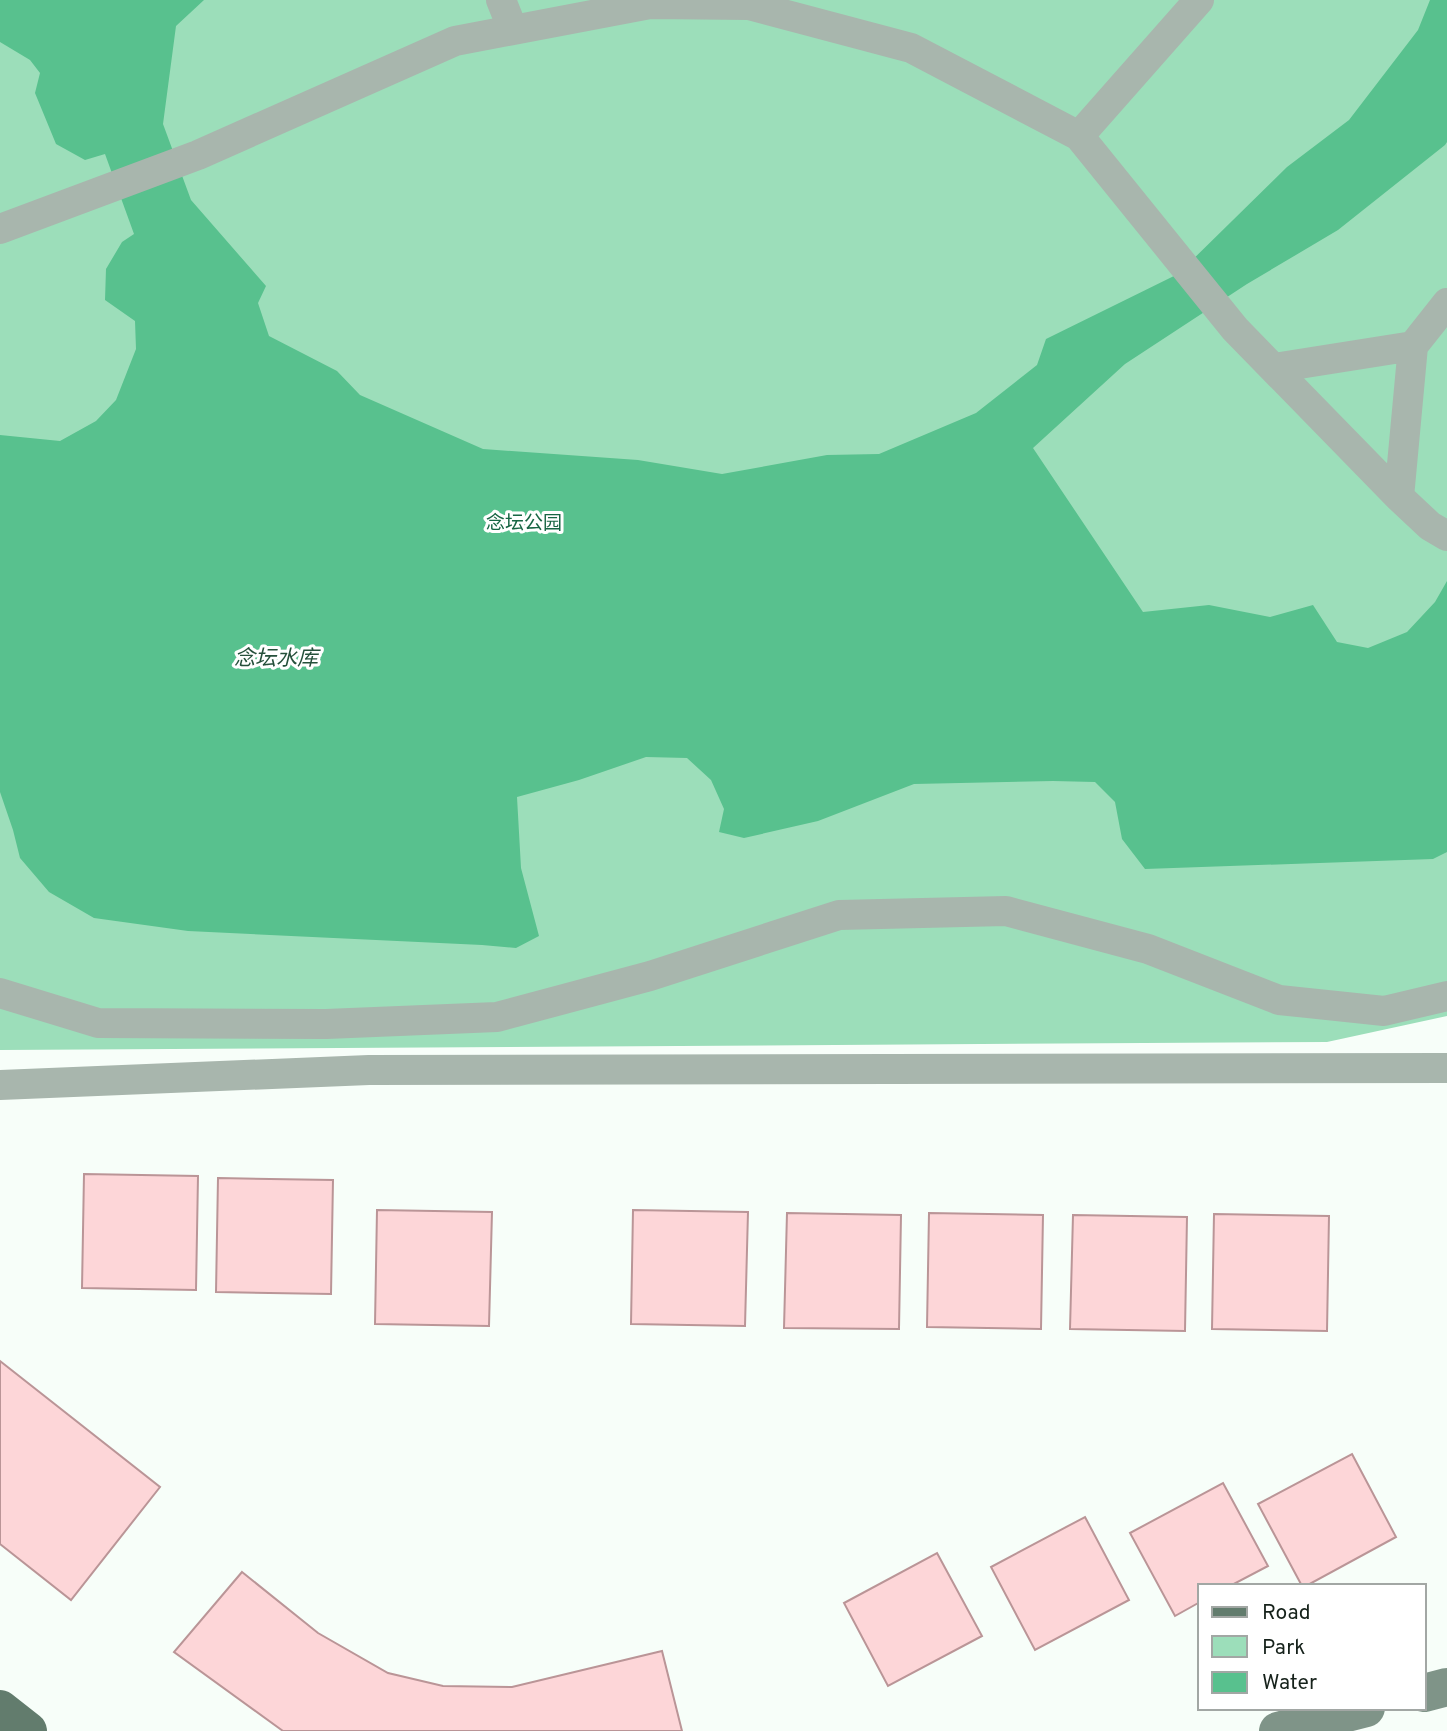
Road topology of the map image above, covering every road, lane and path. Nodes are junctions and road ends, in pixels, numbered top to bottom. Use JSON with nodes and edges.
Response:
{"nodes":[{"id":1,"x":501,"y":0,"type":"edge"},
{"id":2,"x":1199,"y":0,"type":"edge"},
{"id":3,"x":513,"y":30,"type":"junction"},
{"id":4,"x":1079,"y":136,"type":"junction"},
{"id":5,"x":0,"y":229,"type":"edge"},
{"id":6,"x":1447,"y":303,"type":"edge"},
{"id":7,"x":1413,"y":346,"type":"junction"},
{"id":8,"x":1274,"y":368,"type":"junction"},
{"id":9,"x":1399,"y":497,"type":"junction"},
{"id":10,"x":1438,"y":531,"type":"edge"},
{"id":11,"x":0,"y":993,"type":"edge"},
{"id":12,"x":1447,"y":996,"type":"edge"},
{"id":13,"x":1447,"y":1068,"type":"edge"},
{"id":14,"x":0,"y":1085,"type":"edge"},
{"id":15,"x":1447,"y":1687,"type":"edge"},
{"id":16,"x":1426,"y":1692,"type":"edge"},
{"id":17,"x":0,"y":1709,"type":"edge"},
{"id":18,"x":1358,"y":1710,"type":"edge"},
{"id":19,"x":28,"y":1731,"type":"edge"},
{"id":20,"x":1278,"y":1731,"type":"edge"}],
"edges":[{"from":1,"to":3,"type":"street"},
{"from":2,"to":4,"type":"street"},
{"from":3,"to":4,"type":"street"},
{"from":3,"to":5,"type":"street"},
{"from":4,"to":8,"type":"street"},
{"from":6,"to":7,"type":"street"},
{"from":7,"to":8,"type":"street"},
{"from":7,"to":9,"type":"street"},
{"from":8,"to":9,"type":"street"},
{"from":9,"to":10,"type":"street"},
{"from":11,"to":12,"type":"street"},
{"from":13,"to":14,"type":"street"},
{"from":15,"to":16,"type":"street"},
{"from":17,"to":19,"type":"main road"},
{"from":18,"to":20,"type":"street"}]}
